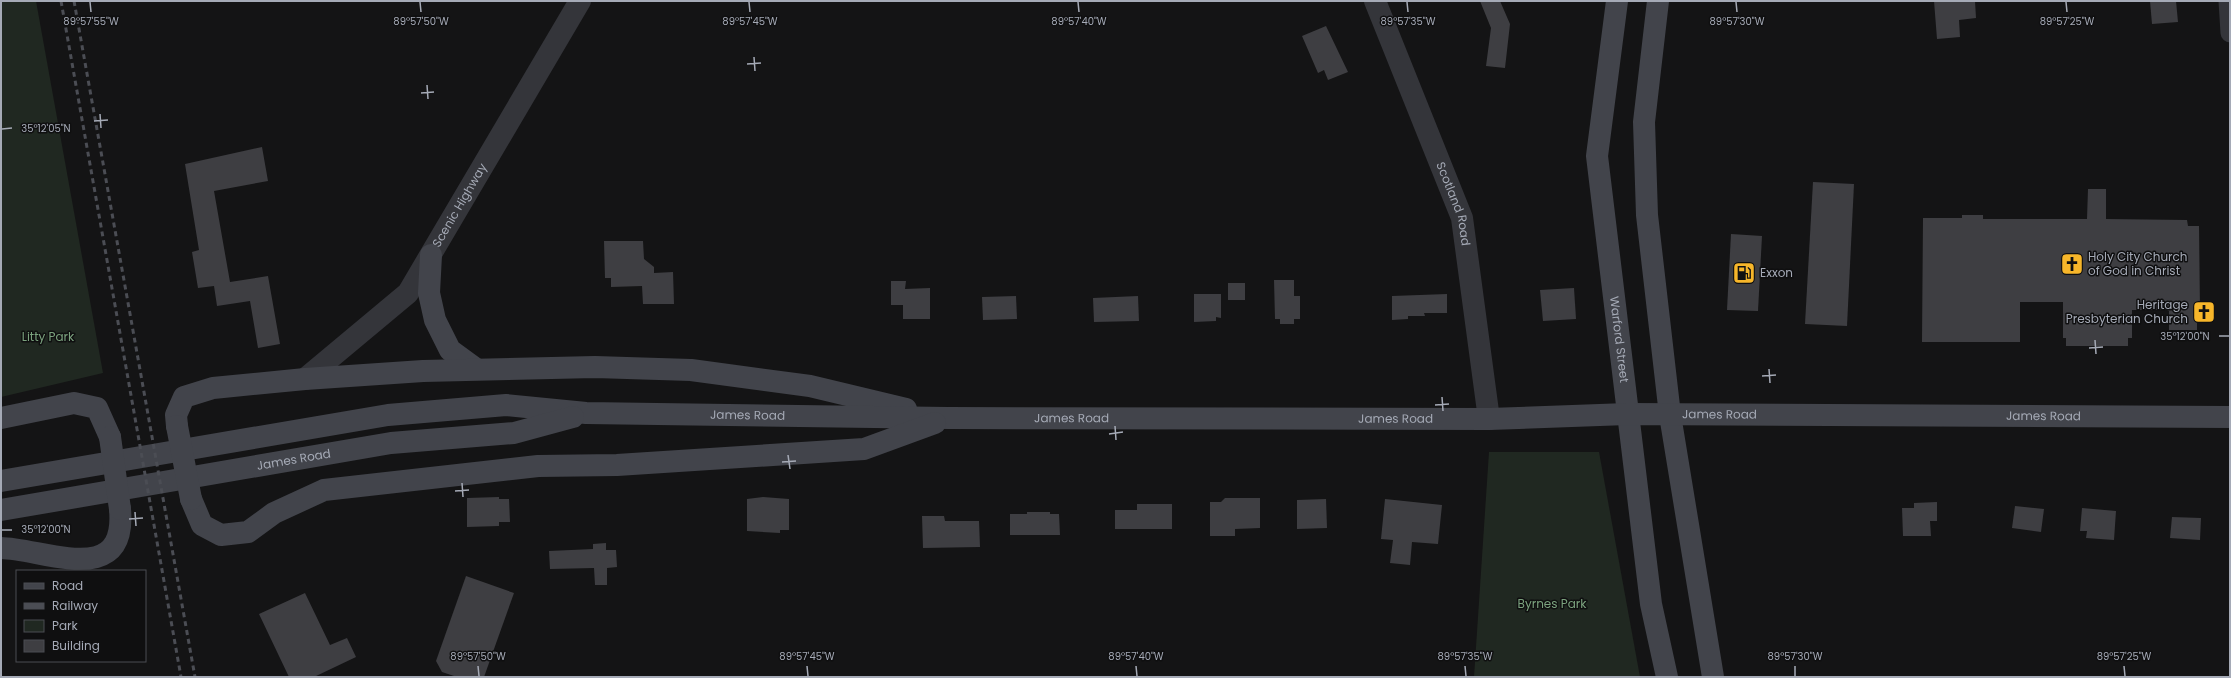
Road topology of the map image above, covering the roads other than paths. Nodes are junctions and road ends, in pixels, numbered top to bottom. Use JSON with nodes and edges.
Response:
{"nodes":[{"id":1,"x":580,"y":1,"type":"edge"},
{"id":2,"x":1375,"y":1,"type":"edge"},
{"id":3,"x":1617,"y":1,"type":"edge"},
{"id":4,"x":1658,"y":1,"type":"edge"},
{"id":5,"x":2228,"y":1,"type":"edge"},
{"id":6,"x":2230,"y":33,"type":"edge"},
{"id":7,"x":431,"y":255,"type":"junction"},
{"id":8,"x":476,"y":369,"type":"junction"},
{"id":9,"x":305,"y":379,"type":"junction"},
{"id":10,"x":586,"y":414,"type":"junction"},
{"id":11,"x":1627,"y":414,"type":"junction"},
{"id":12,"x":1670,"y":415,"type":"junction"},
{"id":13,"x":2230,"y":417,"type":"edge"},
{"id":14,"x":1,"y":418,"type":"edge"},
{"id":15,"x":948,"y":418,"type":"junction"},
{"id":16,"x":1489,"y":419,"type":"junction"},
{"id":17,"x":1,"y":481,"type":"edge"},
{"id":18,"x":1,"y":510,"type":"edge"},
{"id":19,"x":1,"y":548,"type":"edge"},
{"id":20,"x":1668,"y":677,"type":"edge"},
{"id":21,"x":1713,"y":677,"type":"edge"}],
"edges":[{"from":1,"to":7,"type":"street","name":"Scenic Highway"},
{"from":2,"to":16,"type":"street","name":"Scotland Road"},
{"from":3,"to":11,"type":"main road","name":"Warford Street"},
{"from":4,"to":12,"type":"main road"},
{"from":5,"to":6,"type":"street"},
{"from":7,"to":8,"type":"main road"},
{"from":7,"to":9,"type":"street","name":"Scenic Highway"},
{"from":8,"to":9,"type":"main road"},
{"from":8,"to":15,"type":"main road"},
{"from":9,"to":15,"type":"main road","bridge":true},
{"from":10,"to":15,"type":"main road","name":"James Road"},
{"from":10,"to":17,"type":"main road","name":"James Road"},
{"from":10,"to":18,"type":"main road","name":"James Road"},
{"from":11,"to":12,"type":"main road","name":"James Road"},
{"from":11,"to":16,"type":"main road","name":"James Road"},
{"from":11,"to":20,"type":"main road","name":"Warford Street"},
{"from":12,"to":13,"type":"main road","name":"James Road"},
{"from":12,"to":21,"type":"main road"},
{"from":14,"to":19,"type":"main road","bridge":true},
{"from":15,"to":16,"type":"main road","name":"James Road"}]}
